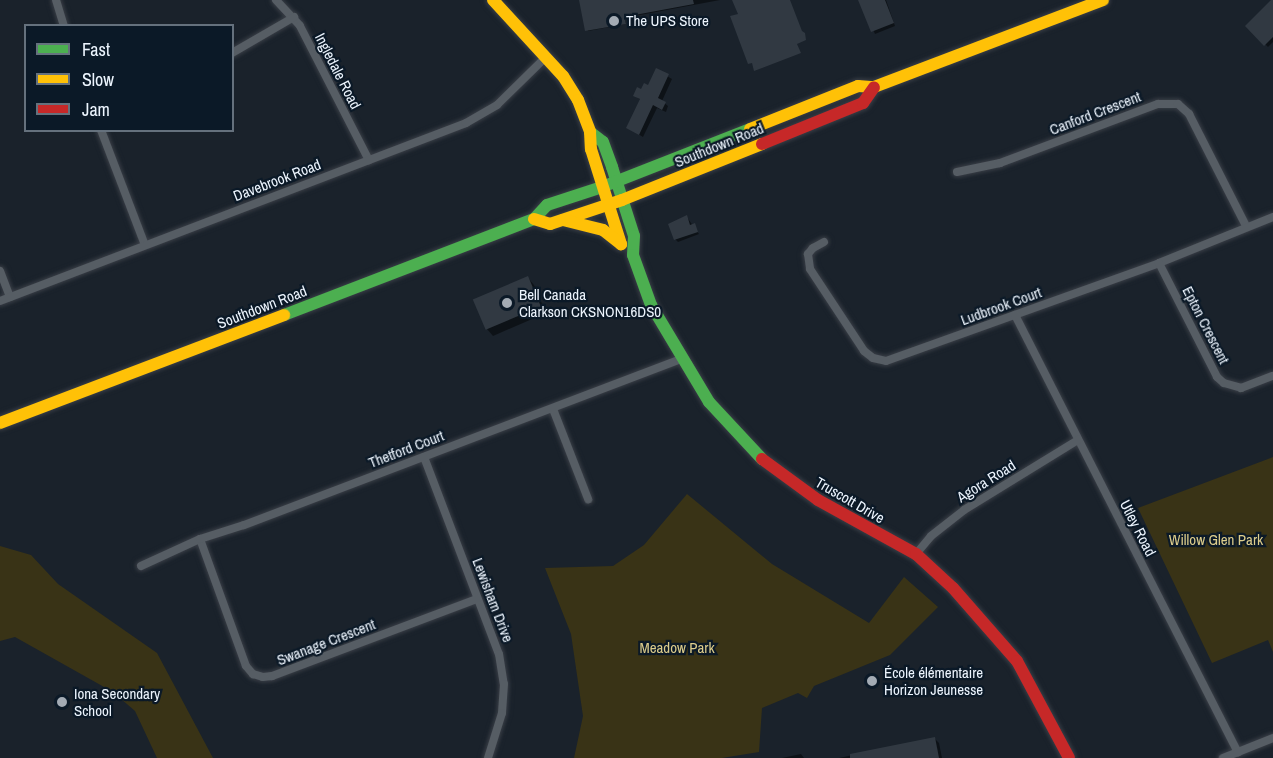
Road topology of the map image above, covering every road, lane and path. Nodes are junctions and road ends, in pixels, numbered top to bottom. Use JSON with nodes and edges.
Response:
{"nodes":[{"id":1,"x":56,"y":0,"type":"edge"},
{"id":2,"x":276,"y":0,"type":"edge"},
{"id":3,"x":1103,"y":0,"type":"edge"},
{"id":4,"x":496,"y":1,"type":"edge"},
{"id":5,"x":294,"y":16,"type":"junction"},
{"id":6,"x":63,"y":24,"type":"edge"},
{"id":7,"x":234,"y":52,"type":"edge"},
{"id":8,"x":546,"y":57,"type":"junction"},
{"id":9,"x":873,"y":87,"type":"junction"},
{"id":10,"x":102,"y":132,"type":"edge"},
{"id":11,"x":590,"y":132,"type":"junction"},
{"id":12,"x":369,"y":160,"type":"junction"},
{"id":13,"x":957,"y":172,"type":"dead end"},
{"id":14,"x":617,"y":181,"type":"junction"},
{"id":15,"x":602,"y":187,"type":"junction"},
{"id":16,"x":622,"y":200,"type":"junction"},
{"id":17,"x":608,"y":205,"type":"junction"},
{"id":18,"x":1273,"y":216,"type":"edge"},
{"id":19,"x":534,"y":219,"type":"junction"},
{"id":20,"x":563,"y":220,"type":"junction"},
{"id":21,"x":1246,"y":226,"type":"junction"},
{"id":22,"x":824,"y":242,"type":"dead end"},
{"id":23,"x":621,"y":244,"type":"junction"},
{"id":24,"x":145,"y":245,"type":"junction"},
{"id":25,"x":633,"y":255,"type":"junction"},
{"id":26,"x":1159,"y":263,"type":"junction"},
{"id":27,"x":0,"y":271,"type":"edge"},
{"id":28,"x":10,"y":297,"type":"junction"},
{"id":29,"x":0,"y":301,"type":"edge"},
{"id":30,"x":1015,"y":315,"type":"junction"},
{"id":31,"x":681,"y":359,"type":"junction"},
{"id":32,"x":1273,"y":376,"type":"edge"},
{"id":33,"x":553,"y":409,"type":"junction"},
{"id":34,"x":0,"y":423,"type":"edge"},
{"id":35,"x":1078,"y":440,"type":"junction"},
{"id":36,"x":424,"y":457,"type":"junction"},
{"id":37,"x":588,"y":499,"type":"dead end"},
{"id":38,"x":200,"y":538,"type":"junction"},
{"id":39,"x":916,"y":554,"type":"junction"},
{"id":40,"x":141,"y":566,"type":"dead end"},
{"id":41,"x":477,"y":599,"type":"junction"},
{"id":42,"x":1273,"y":738,"type":"edge"},
{"id":43,"x":1239,"y":752,"type":"junction"},
{"id":44,"x":488,"y":758,"type":"edge"},
{"id":45,"x":1069,"y":758,"type":"edge"},
{"id":46,"x":1222,"y":758,"type":"edge"}],
"edges":[{"from":1,"to":6,"type":"street"},
{"from":2,"to":5,"type":"street","name":"Ingledale Road"},
{"from":3,"to":9,"type":"main road","name":"Southdown Road"},
{"from":4,"to":8,"type":"main road","name":"Truscott Drive"},
{"from":5,"to":7,"type":"street"},
{"from":5,"to":12,"type":"street","name":"Ingledale Road"},
{"from":8,"to":11,"type":"main road","name":"Truscott Drive"},
{"from":8,"to":12,"type":"street","name":"Davebrook Road"},
{"from":9,"to":14,"type":"main road","name":"Southdown Road"},
{"from":9,"to":16,"type":"main road","name":"Southdown Road"},
{"from":10,"to":24,"type":"street"},
{"from":11,"to":14,"type":"main road","name":"Truscott Drive"},
{"from":11,"to":15,"type":"main road","name":"Truscott Drive"},
{"from":12,"to":24,"type":"street","name":"Davebrook Road"},
{"from":13,"to":21,"type":"street","name":"Canford Crescent"},
{"from":14,"to":15,"type":"main road","name":"Southdown Road"},
{"from":14,"to":16,"type":"main road","name":"Truscott Drive"},
{"from":15,"to":17,"type":"main road","name":"Truscott Drive"},
{"from":15,"to":19,"type":"main road","name":"Southdown Road"},
{"from":16,"to":17,"type":"main road","name":"Southdown Road"},
{"from":16,"to":25,"type":"main road","name":"Truscott Drive"},
{"from":17,"to":20,"type":"main road","name":"Southdown Road"},
{"from":17,"to":23,"type":"main road","name":"Truscott Drive"},
{"from":18,"to":21,"type":"street","name":"Ludbrook Court"},
{"from":19,"to":20,"type":"main road","name":"Southdown Road"},
{"from":19,"to":34,"type":"main road","name":"Southdown Road"},
{"from":20,"to":23,"type":"main road"},
{"from":21,"to":26,"type":"street","name":"Ludbrook Court"},
{"from":22,"to":30,"type":"street","name":"Ludbrook Court"},
{"from":23,"to":25,"type":"main road","name":"Truscott Drive"},
{"from":24,"to":28,"type":"street","name":"Davebrook Road"},
{"from":25,"to":31,"type":"main road","name":"Truscott Drive"},
{"from":26,"to":30,"type":"street","name":"Ludbrook Court"},
{"from":26,"to":32,"type":"street","name":"Epton Crescent"},
{"from":27,"to":28,"type":"street"},
{"from":28,"to":29,"type":"street","name":"Davebrook Road"},
{"from":30,"to":35,"type":"street","name":"Utley Road"},
{"from":31,"to":33,"type":"street","name":"Thetford Court"},
{"from":31,"to":39,"type":"main road","name":"Truscott Drive"},
{"from":33,"to":36,"type":"street","name":"Thetford Court"},
{"from":33,"to":37,"type":"street"},
{"from":35,"to":39,"type":"street","name":"Agora Road"},
{"from":35,"to":43,"type":"street","name":"Utley Road"},
{"from":36,"to":38,"type":"street","name":"Thetford Court"},
{"from":36,"to":41,"type":"street","name":"Lewisham Drive"},
{"from":38,"to":40,"type":"street","name":"Thetford Court"},
{"from":38,"to":41,"type":"street","name":"Swanage Crescent"},
{"from":39,"to":45,"type":"main road","name":"Truscott Drive"},
{"from":41,"to":44,"type":"street","name":"Lewisham Drive"},
{"from":42,"to":43,"type":"street"},
{"from":43,"to":46,"type":"street"}]}
